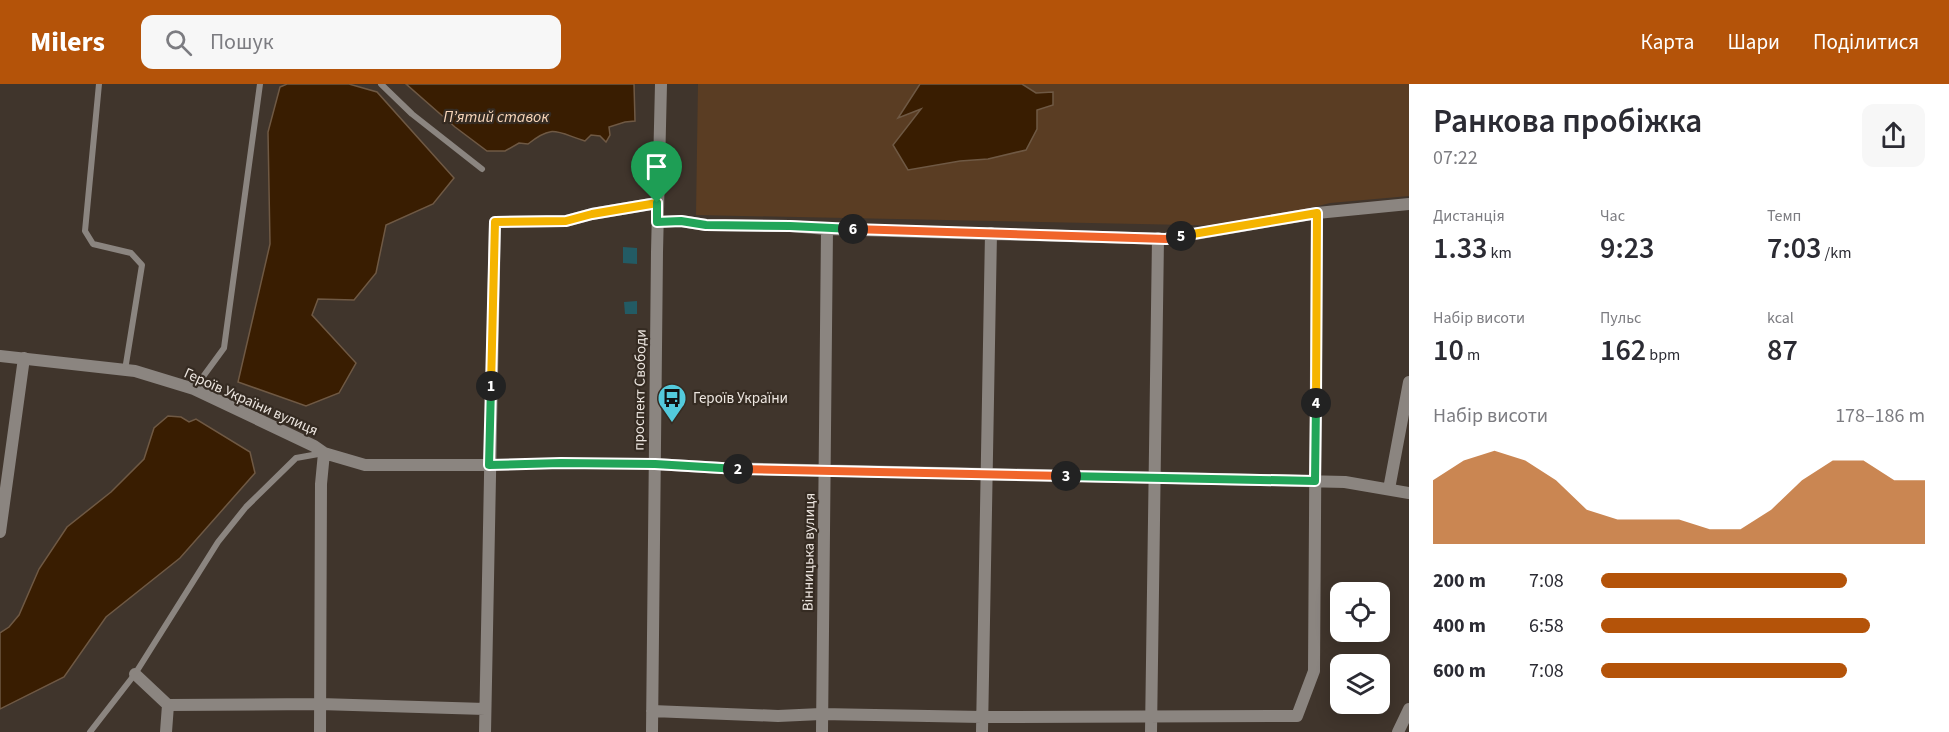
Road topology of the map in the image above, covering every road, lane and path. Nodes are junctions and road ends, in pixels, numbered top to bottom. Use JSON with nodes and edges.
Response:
{"nodes":[{"id":1,"x":99,"y":84,"type":"edge"},
{"id":2,"x":260,"y":84,"type":"edge"},
{"id":3,"x":381,"y":84,"type":"edge"},
{"id":4,"x":661,"y":84,"type":"edge"},
{"id":5,"x":482,"y":169,"type":"dead end"},
{"id":6,"x":657,"y":203,"type":"junction"},
{"id":7,"x":1409,"y":204,"type":"edge"},
{"id":8,"x":1317,"y":213,"type":"junction"},
{"id":9,"x":657,"y":222,"type":"junction"},
{"id":10,"x":828,"y":229,"type":"junction"},
{"id":11,"x":991,"y":233,"type":"junction"},
{"id":12,"x":1158,"y":238,"type":"junction"},
{"id":13,"x":0,"y":356,"type":"edge"},
{"id":14,"x":24,"y":358,"type":"junction"},
{"id":15,"x":125,"y":370,"type":"junction"},
{"id":16,"x":1409,"y":382,"type":"edge"},
{"id":17,"x":194,"y":389,"type":"junction"},
{"id":18,"x":324,"y":453,"type":"junction"},
{"id":19,"x":655,"y":464,"type":"junction"},
{"id":20,"x":489,"y":465,"type":"junction"},
{"id":21,"x":825,"y":471,"type":"junction"},
{"id":22,"x":987,"y":474,"type":"junction"},
{"id":23,"x":1155,"y":478,"type":"junction"},
{"id":24,"x":1315,"y":481,"type":"junction"},
{"id":25,"x":1389,"y":489,"type":"junction"},
{"id":26,"x":1409,"y":493,"type":"edge"},
{"id":27,"x":1,"y":517,"type":"edge"},
{"id":28,"x":0,"y":532,"type":"edge"},
{"id":29,"x":135,"y":674,"type":"junction"},
{"id":30,"x":320,"y":704,"type":"junction"},
{"id":31,"x":168,"y":705,"type":"junction"},
{"id":32,"x":485,"y":709,"type":"junction"},
{"id":33,"x":1409,"y":709,"type":"edge"},
{"id":34,"x":652,"y":711,"type":"junction"},
{"id":35,"x":821,"y":714,"type":"junction"},
{"id":36,"x":982,"y":717,"type":"junction"},
{"id":37,"x":1151,"y":717,"type":"junction"},
{"id":38,"x":90,"y":732,"type":"edge"},
{"id":39,"x":166,"y":732,"type":"edge"},
{"id":40,"x":320,"y":732,"type":"edge"},
{"id":41,"x":485,"y":732,"type":"edge"},
{"id":42,"x":652,"y":732,"type":"edge"},
{"id":43,"x":822,"y":732,"type":"edge"},
{"id":44,"x":982,"y":732,"type":"edge"},
{"id":45,"x":1151,"y":732,"type":"edge"},
{"id":46,"x":1398,"y":732,"type":"edge"}],
"edges":[{"from":1,"to":15,"type":"lane"},
{"from":2,"to":17,"type":"lane"},
{"from":3,"to":5,"type":"lane"},
{"from":4,"to":6,"type":"street","name":"проспект Свободи"},
{"from":6,"to":9,"type":"street","name":"проспект Свободи"},
{"from":6,"to":20,"type":"street"},
{"from":7,"to":8,"type":"street"},
{"from":8,"to":12,"type":"street"},
{"from":8,"to":24,"type":"street"},
{"from":9,"to":10,"type":"street"},
{"from":9,"to":19,"type":"street","name":"проспект Свободи"},
{"from":10,"to":11,"type":"street"},
{"from":10,"to":21,"type":"street","name":"Вінницька вулиця"},
{"from":11,"to":12,"type":"street"},
{"from":11,"to":22,"type":"street"},
{"from":12,"to":23,"type":"street"},
{"from":13,"to":14,"type":"street","name":"Героїв України вулиця"},
{"from":14,"to":15,"type":"street","name":"Героїв України вулиця"},
{"from":14,"to":27,"type":"street"},
{"from":15,"to":17,"type":"street","name":"Героїв України вулиця"},
{"from":16,"to":25,"type":"street"},
{"from":17,"to":18,"type":"street","name":"Героїв України вулиця"},
{"from":18,"to":20,"type":"street","name":"Героїв України вулиця"},
{"from":18,"to":29,"type":"lane"},
{"from":18,"to":30,"type":"street"},
{"from":19,"to":20,"type":"lane"},
{"from":19,"to":21,"type":"street"},
{"from":19,"to":34,"type":"street","name":"проспект Свободи"},
{"from":20,"to":32,"type":"street"},
{"from":21,"to":22,"type":"street"},
{"from":21,"to":35,"type":"street","name":"Вінницька вулиця"},
{"from":22,"to":23,"type":"street"},
{"from":22,"to":36,"type":"street"},
{"from":23,"to":24,"type":"street"},
{"from":23,"to":37,"type":"street"},
{"from":24,"to":25,"type":"street"},
{"from":24,"to":37,"type":"street"},
{"from":25,"to":26,"type":"street"},
{"from":27,"to":28,"type":"street"},
{"from":29,"to":31,"type":"street"},
{"from":29,"to":38,"type":"lane"},
{"from":30,"to":31,"type":"street"},
{"from":30,"to":32,"type":"street"},
{"from":30,"to":40,"type":"street"},
{"from":31,"to":39,"type":"street"},
{"from":32,"to":41,"type":"street"},
{"from":33,"to":46,"type":"street"},
{"from":34,"to":35,"type":"street"},
{"from":34,"to":42,"type":"street","name":"проспект Свободи"},
{"from":35,"to":36,"type":"street"},
{"from":35,"to":43,"type":"street","name":"Вінницька вулиця"},
{"from":36,"to":37,"type":"street"},
{"from":36,"to":44,"type":"street"},
{"from":37,"to":45,"type":"street"}]}
